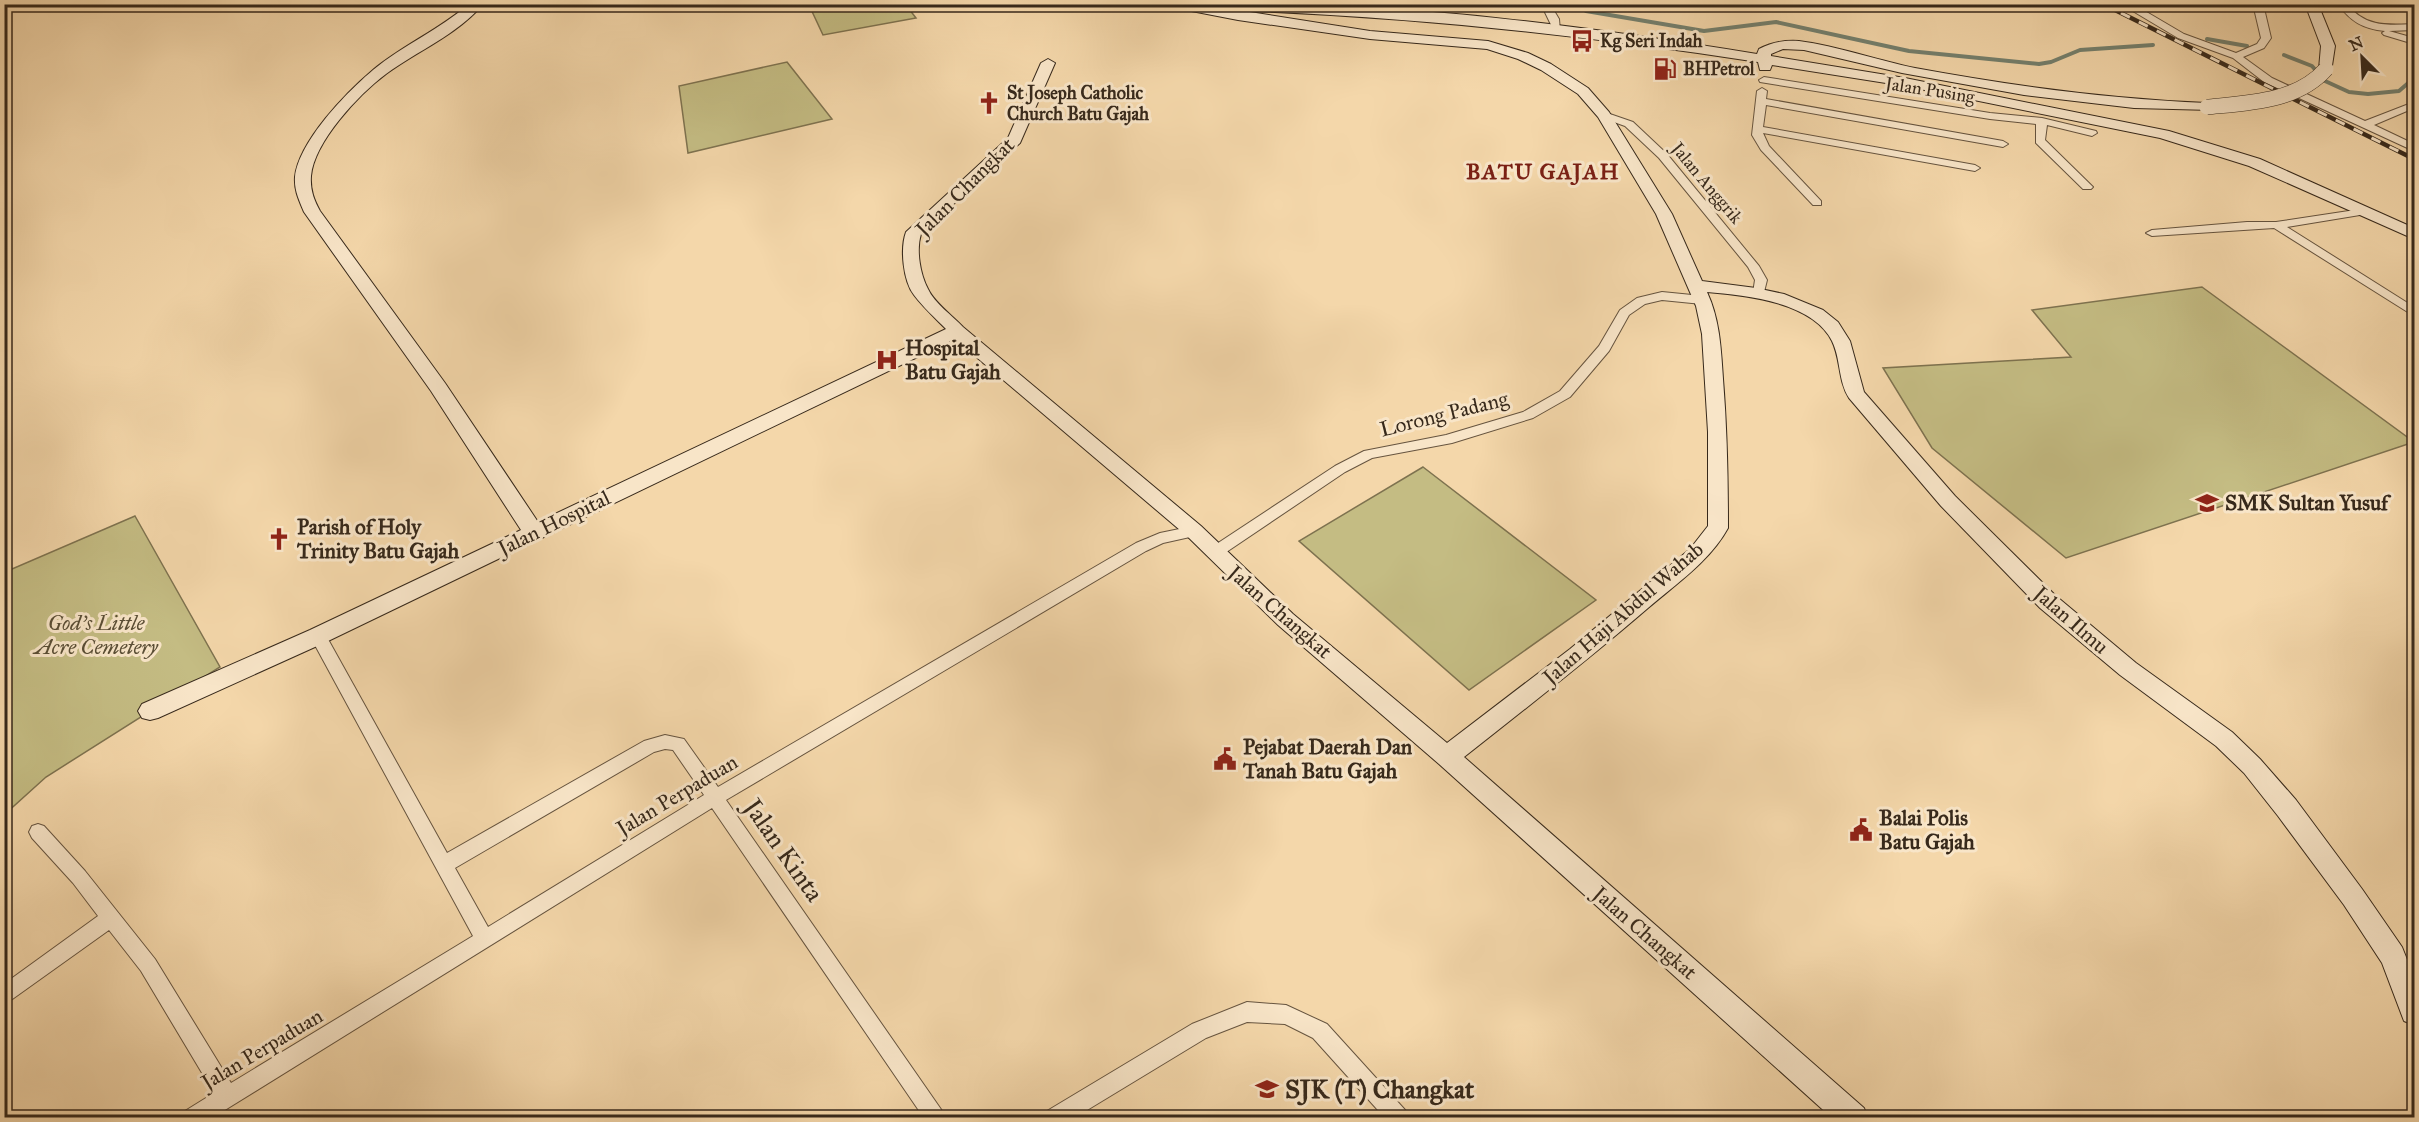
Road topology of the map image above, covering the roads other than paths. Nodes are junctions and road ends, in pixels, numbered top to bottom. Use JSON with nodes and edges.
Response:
{"nodes":[{"id":1,"x":477,"y":4,"type":"edge"},
{"id":2,"x":1227,"y":4,"type":"edge"},
{"id":3,"x":1257,"y":4,"type":"edge"},
{"id":4,"x":1537,"y":4,"type":"edge"},
{"id":5,"x":2125,"y":4,"type":"edge"},
{"id":6,"x":2258,"y":4,"type":"edge"},
{"id":7,"x":2311,"y":4,"type":"edge"},
{"id":8,"x":2342,"y":4,"type":"edge"},
{"id":9,"x":1178,"y":5,"type":"edge"},
{"id":10,"x":1545,"y":5,"type":"edge"},
{"id":11,"x":1273,"y":7,"type":"junction"},
{"id":12,"x":2415,"y":27,"type":"edge"},
{"id":13,"x":2373,"y":28,"type":"junction"},
{"id":14,"x":1557,"y":29,"type":"junction"},
{"id":15,"x":2415,"y":41,"type":"edge"},
{"id":16,"x":2236,"y":56,"type":"junction"},
{"id":17,"x":1048,"y":63,"type":"dead end"},
{"id":18,"x":1764,"y":69,"type":"junction"},
{"id":19,"x":1760,"y":101,"type":"junction"},
{"id":20,"x":2415,"y":105,"type":"edge"},
{"id":21,"x":1604,"y":115,"type":"junction"},
{"id":22,"x":2042,"y":121,"type":"junction"},
{"id":23,"x":2365,"y":125,"type":"junction"},
{"id":24,"x":1757,"y":129,"type":"junction"},
{"id":25,"x":2092,"y":133,"type":"dead end"},
{"id":26,"x":1889,"y":138,"type":"junction"},
{"id":27,"x":2003,"y":144,"type":"dead end"},
{"id":28,"x":2415,"y":148,"type":"edge"},
{"id":29,"x":1975,"y":168,"type":"dead end"},
{"id":30,"x":2087,"y":188,"type":"dead end"},
{"id":31,"x":1817,"y":203,"type":"dead end"},
{"id":32,"x":2362,"y":212,"type":"junction"},
{"id":33,"x":2276,"y":225,"type":"junction"},
{"id":34,"x":2152,"y":233,"type":"dead end"},
{"id":35,"x":2415,"y":234,"type":"edge"},
{"id":36,"x":1699,"y":293,"type":"junction"},
{"id":37,"x":1759,"y":293,"type":"junction"},
{"id":38,"x":2415,"y":312,"type":"edge"},
{"id":39,"x":957,"y":331,"type":"junction"},
{"id":40,"x":1194,"y":531,"type":"junction"},
{"id":41,"x":534,"y":533,"type":"junction"},
{"id":42,"x":1214,"y":553,"type":"junction"},
{"id":43,"x":318,"y":636,"type":"junction"},
{"id":44,"x":150,"y":711,"type":"dead end"},
{"id":45,"x":1447,"y":757,"type":"junction"},
{"id":46,"x":714,"y":798,"type":"junction"},
{"id":47,"x":38,"y":832,"type":"dead end"},
{"id":48,"x":443,"y":866,"type":"junction"},
{"id":49,"x":111,"y":918,"type":"junction"},
{"id":50,"x":485,"y":940,"type":"junction"},
{"id":51,"x":4,"y":996,"type":"edge"},
{"id":52,"x":2415,"y":1012,"type":"edge"},
{"id":53,"x":227,"y":1096,"type":"junction"},
{"id":54,"x":192,"y":1118,"type":"edge"},
{"id":55,"x":937,"y":1118,"type":"edge"},
{"id":56,"x":1054,"y":1118,"type":"edge"},
{"id":57,"x":1399,"y":1118,"type":"edge"},
{"id":58,"x":1854,"y":1118,"type":"edge"}],
"edges":[{"from":1,"to":41,"type":"street"},
{"from":2,"to":11,"type":"street"},
{"from":3,"to":11,"type":"street"},
{"from":4,"to":10,"type":"street"},
{"from":5,"to":16,"type":"street"},
{"from":6,"to":16,"type":"street"},
{"from":7,"to":18,"type":"street","bridge":true},
{"from":8,"to":13,"type":"street"},
{"from":9,"to":21,"type":"street","name":"Jalan Haji Abdul Wahab"},
{"from":10,"to":14,"type":"street"},
{"from":11,"to":14,"type":"street"},
{"from":12,"to":13,"type":"street"},
{"from":13,"to":15,"type":"street"},
{"from":14,"to":18,"type":"street"},
{"from":16,"to":23,"type":"street"},
{"from":17,"to":39,"type":"street","name":"Jalan Changkat"},
{"from":18,"to":19,"type":"street"},
{"from":18,"to":22,"type":"street","name":"Jalan Pusing"},
{"from":18,"to":32,"type":"street"},
{"from":19,"to":24,"type":"street"},
{"from":19,"to":26,"type":"street"},
{"from":20,"to":23,"type":"street"},
{"from":21,"to":36,"type":"street","name":"Jalan Haji Abdul Wahab"},
{"from":21,"to":37,"type":"street","name":"Jalan Anggrik"},
{"from":22,"to":25,"type":"street","name":"Jalan Pusing"},
{"from":22,"to":30,"type":"street"},
{"from":23,"to":28,"type":"street"},
{"from":24,"to":26,"type":"street"},
{"from":24,"to":31,"type":"street"},
{"from":26,"to":27,"type":"street"},
{"from":26,"to":29,"type":"street"},
{"from":32,"to":33,"type":"street"},
{"from":32,"to":35,"type":"street"},
{"from":33,"to":34,"type":"street"},
{"from":33,"to":38,"type":"street"},
{"from":36,"to":37,"type":"street","name":"Jalan Ilmu"},
{"from":36,"to":42,"type":"street","name":"Lorong Padang"},
{"from":36,"to":45,"type":"street","name":"Jalan Haji Abdul Wahab"},
{"from":37,"to":52,"type":"street","name":"Jalan Ilmu"},
{"from":39,"to":40,"type":"street","name":"Jalan Changkat"},
{"from":39,"to":41,"type":"street","name":"Jalan Hospital"},
{"from":40,"to":42,"type":"street","name":"Jalan Changkat"},
{"from":40,"to":46,"type":"street","name":"Jalan Perpaduan"},
{"from":41,"to":43,"type":"street","name":"Jalan Hospital"},
{"from":42,"to":45,"type":"street","name":"Jalan Changkat"},
{"from":43,"to":44,"type":"street","name":"Jalan Hospital"},
{"from":43,"to":48,"type":"street"},
{"from":45,"to":58,"type":"street","name":"Jalan Changkat"},
{"from":46,"to":48,"type":"street","name":"Jalan Kinta"},
{"from":46,"to":50,"type":"street","name":"Jalan Perpaduan"},
{"from":46,"to":55,"type":"street","name":"Jalan Kinta"},
{"from":47,"to":49,"type":"street"},
{"from":48,"to":50,"type":"street"},
{"from":49,"to":51,"type":"street"},
{"from":49,"to":53,"type":"street"},
{"from":50,"to":53,"type":"street","name":"Jalan Perpaduan"},
{"from":53,"to":54,"type":"street","name":"Jalan Perpaduan"},
{"from":56,"to":57,"type":"street"}]}
